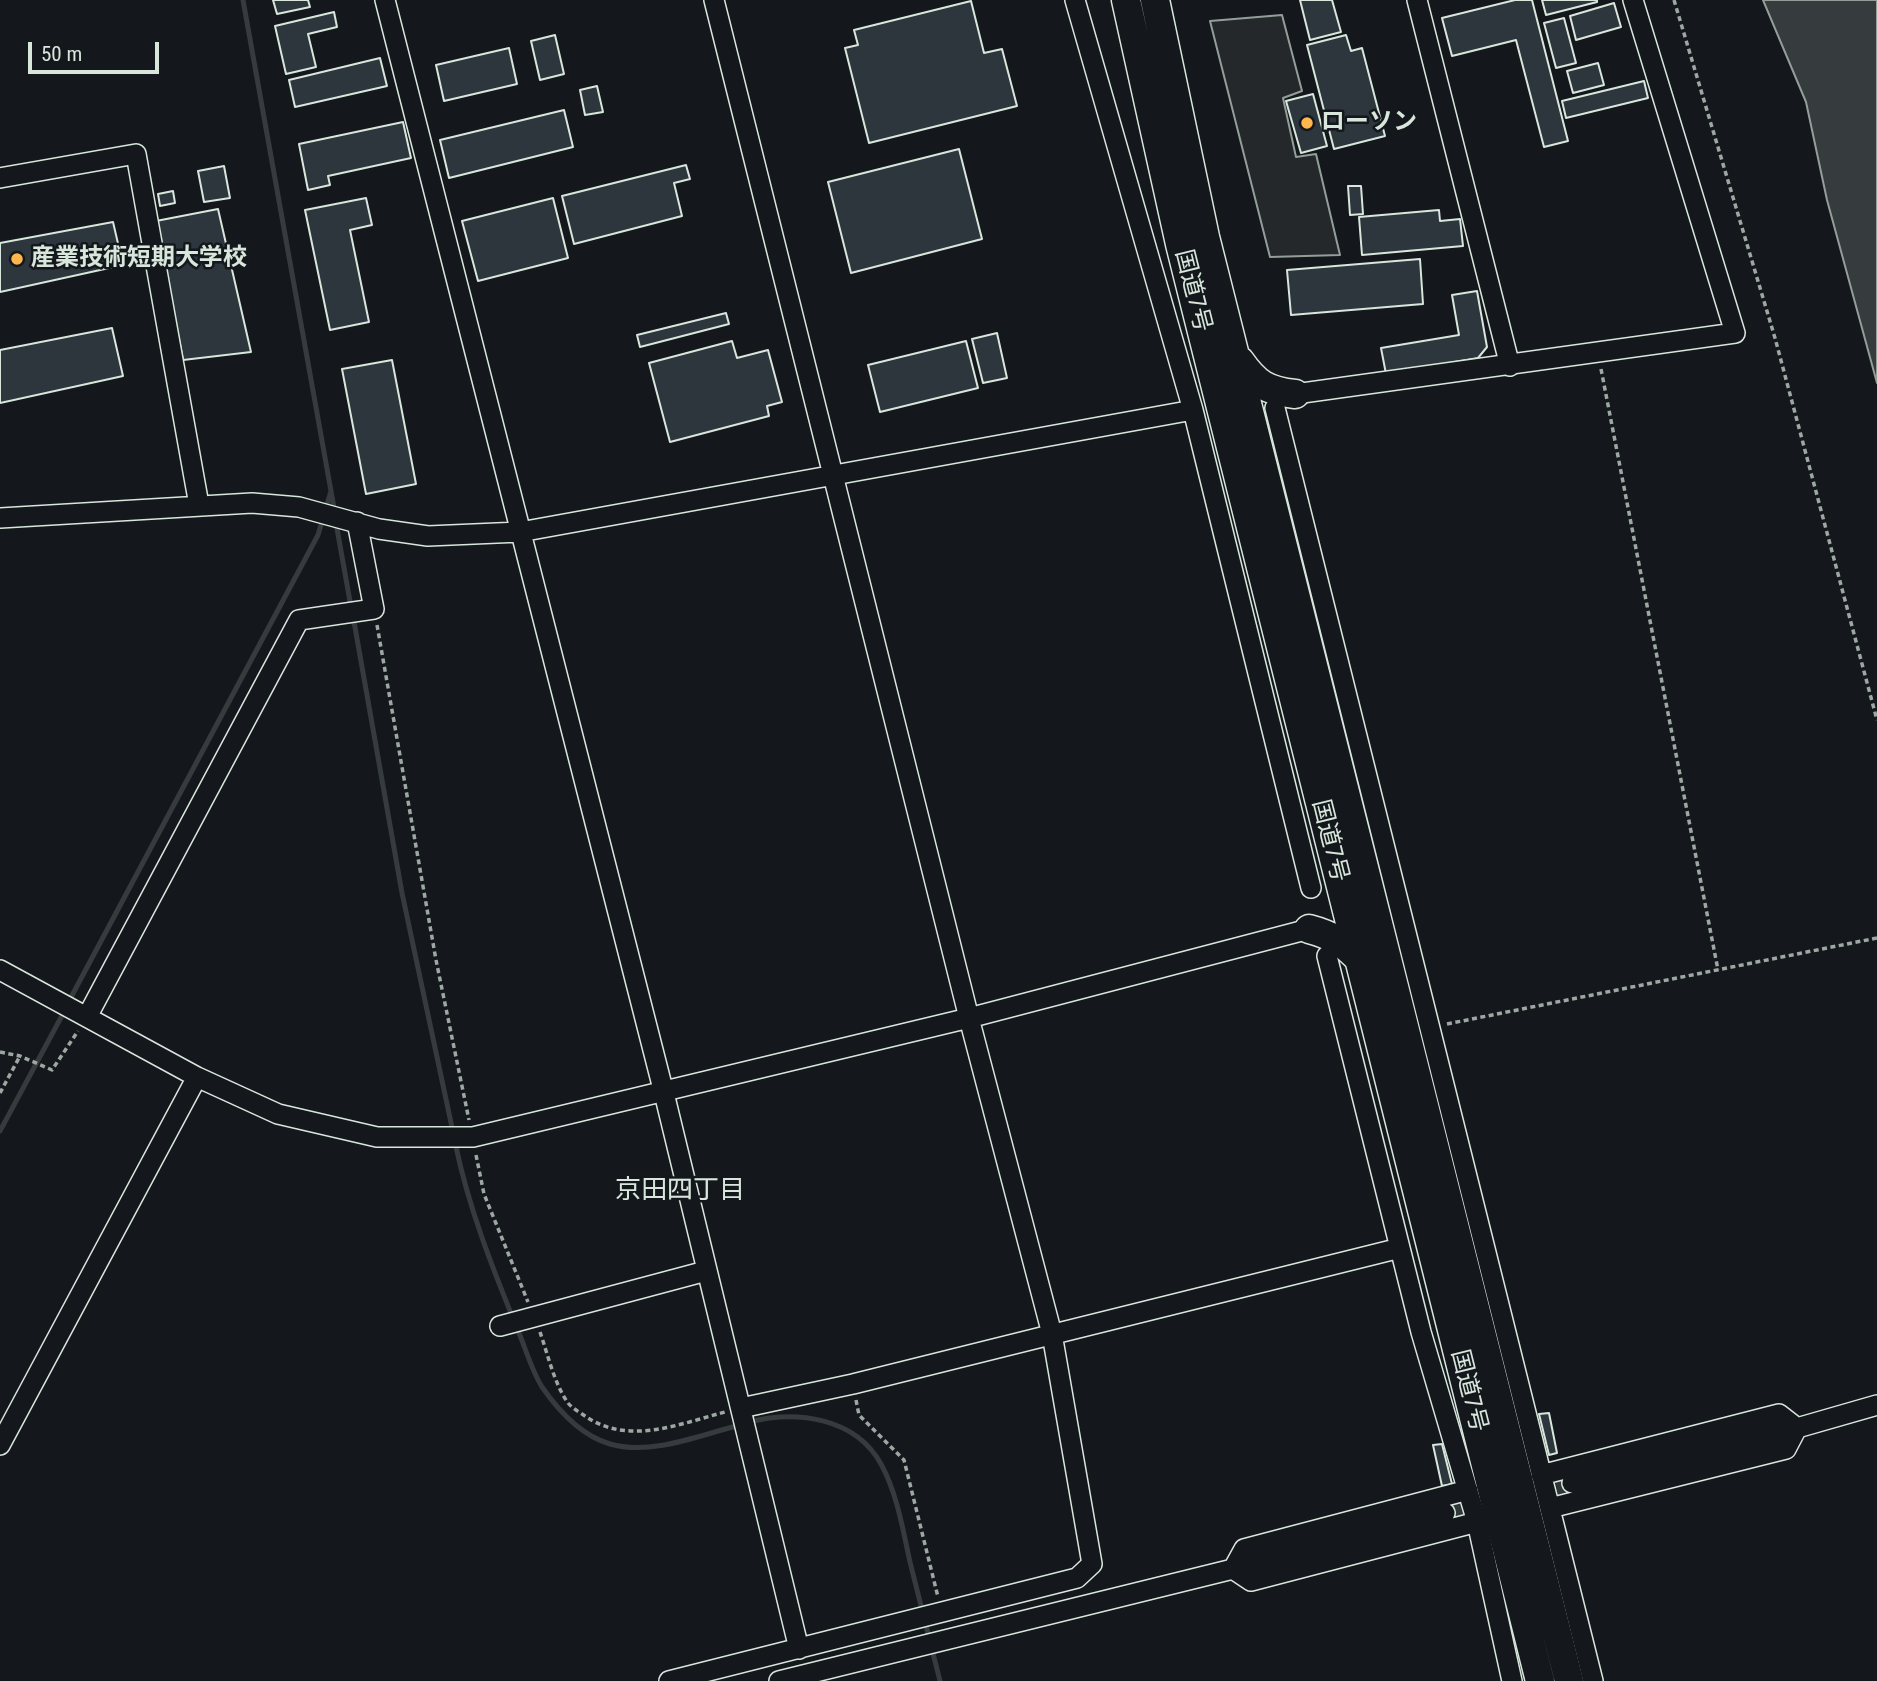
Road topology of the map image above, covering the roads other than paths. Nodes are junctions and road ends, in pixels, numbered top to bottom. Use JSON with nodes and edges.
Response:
{"nodes":[{"id":1,"x":386,"y":0,"type":"edge"},
{"id":2,"x":714,"y":0,"type":"edge"},
{"id":3,"x":1075,"y":0,"type":"edge"},
{"id":4,"x":1126,"y":0,"type":"edge"},
{"id":5,"x":1155,"y":0,"type":"edge"},
{"id":6,"x":1417,"y":0,"type":"edge"},
{"id":7,"x":1633,"y":0,"type":"edge"},
{"id":8,"x":0,"y":178,"type":"edge"},
{"id":9,"x":1236,"y":356,"type":"junction"},
{"id":10,"x":1510,"y":366,"type":"junction"},
{"id":11,"x":1285,"y":401,"type":"junction"},
{"id":12,"x":1193,"y":410,"type":"junction"},
{"id":13,"x":1258,"y":445,"type":"junction"},
{"id":14,"x":832,"y":475,"type":"junction"},
{"id":15,"x":199,"y":505,"type":"junction"},
{"id":16,"x":0,"y":518,"type":"edge"},
{"id":17,"x":351,"y":520,"type":"junction"},
{"id":18,"x":520,"y":532,"type":"junction"},
{"id":19,"x":1339,"y":880,"type":"junction"},
{"id":20,"x":1311,"y":888,"type":"dead end"},
{"id":21,"x":1309,"y":929,"type":"junction"},
{"id":22,"x":1327,"y":956,"type":"dead end"},
{"id":23,"x":1360,"y":960,"type":"junction"},
{"id":24,"x":0,"y":970,"type":"edge"},
{"id":25,"x":74,"y":1008,"type":"junction"},
{"id":26,"x":969,"y":1018,"type":"junction"},
{"id":27,"x":197,"y":1077,"type":"junction"},
{"id":28,"x":664,"y":1093,"type":"junction"},
{"id":29,"x":1400,"y":1248,"type":"junction"},
{"id":30,"x":706,"y":1271,"type":"junction"},
{"id":31,"x":500,"y":1326,"type":"dead end"},
{"id":32,"x":1052,"y":1334,"type":"junction"},
{"id":33,"x":1877,"y":1405,"type":"edge"},
{"id":34,"x":741,"y":1408,"type":"junction"},
{"id":35,"x":1797,"y":1428,"type":"junction"},
{"id":36,"x":0,"y":1445,"type":"edge"},
{"id":37,"x":1541,"y":1475,"type":"junction"},
{"id":38,"x":1572,"y":1483,"type":"tunnel mouth"},
{"id":39,"x":1468,"y":1490,"type":"junction"},
{"id":40,"x":1550,"y":1508,"type":"junction"},
{"id":41,"x":1445,"y":1513,"type":"tunnel mouth"},
{"id":42,"x":1477,"y":1522,"type":"junction"},
{"id":43,"x":1233,"y":1569,"type":"junction"},
{"id":44,"x":799,"y":1649,"type":"junction"},
{"id":45,"x":669,"y":1681,"type":"edge"},
{"id":46,"x":779,"y":1681,"type":"edge"},
{"id":47,"x":1512,"y":1681,"type":"edge"},
{"id":48,"x":1540,"y":1681,"type":"edge"},
{"id":49,"x":1569,"y":1681,"type":"edge"},
{"id":50,"x":1593,"y":1681,"type":"edge"}],
"edges":[{"from":1,"to":18,"type":"street"},
{"from":2,"to":14,"type":"street"},
{"from":3,"to":12,"type":"street"},
{"from":4,"to":19,"type":"highway","name":"国道7号"},
{"from":5,"to":9,"type":"highway","name":"国道7号"},
{"from":6,"to":10,"type":"street"},
{"from":7,"to":10,"type":"street"},
{"from":8,"to":15,"type":"street"},
{"from":9,"to":11,"type":"highway"},
{"from":9,"to":13,"type":"highway","name":"国道7号"},
{"from":10,"to":11,"type":"street"},
{"from":11,"to":13,"type":"highway"},
{"from":11,"to":37,"type":"street"},
{"from":12,"to":14,"type":"street"},
{"from":12,"to":20,"type":"street"},
{"from":13,"to":49,"type":"highway","name":"国道7号"},
{"from":14,"to":18,"type":"street"},
{"from":14,"to":26,"type":"street"},
{"from":15,"to":16,"type":"street"},
{"from":15,"to":17,"type":"street"},
{"from":17,"to":18,"type":"street"},
{"from":17,"to":25,"type":"street"},
{"from":18,"to":28,"type":"street"},
{"from":19,"to":21,"type":"highway"},
{"from":19,"to":23,"type":"highway","name":"国道7号"},
{"from":21,"to":23,"type":"highway"},
{"from":21,"to":26,"type":"street"},
{"from":22,"to":29,"type":"street"},
{"from":23,"to":48,"type":"highway","name":"国道7号"},
{"from":24,"to":25,"type":"street"},
{"from":25,"to":27,"type":"street"},
{"from":26,"to":28,"type":"street"},
{"from":26,"to":32,"type":"street"},
{"from":27,"to":28,"type":"street"},
{"from":27,"to":36,"type":"street"},
{"from":28,"to":30,"type":"street"},
{"from":29,"to":32,"type":"street"},
{"from":29,"to":39,"type":"street"},
{"from":30,"to":31,"type":"street"},
{"from":30,"to":34,"type":"street"},
{"from":32,"to":34,"type":"street"},
{"from":32,"to":44,"type":"street"},
{"from":33,"to":35,"type":"street"},
{"from":34,"to":44,"type":"street"},
{"from":35,"to":37,"type":"street"},
{"from":35,"to":38,"type":"street"},
{"from":35,"to":40,"type":"street"},
{"from":37,"to":40,"type":"street"},
{"from":39,"to":42,"type":"street"},
{"from":39,"to":43,"type":"street"},
{"from":40,"to":50,"type":"street"},
{"from":41,"to":43,"type":"street"},
{"from":42,"to":43,"type":"street"},
{"from":42,"to":47,"type":"street"},
{"from":43,"to":46,"type":"street"},
{"from":44,"to":45,"type":"street"}]}
